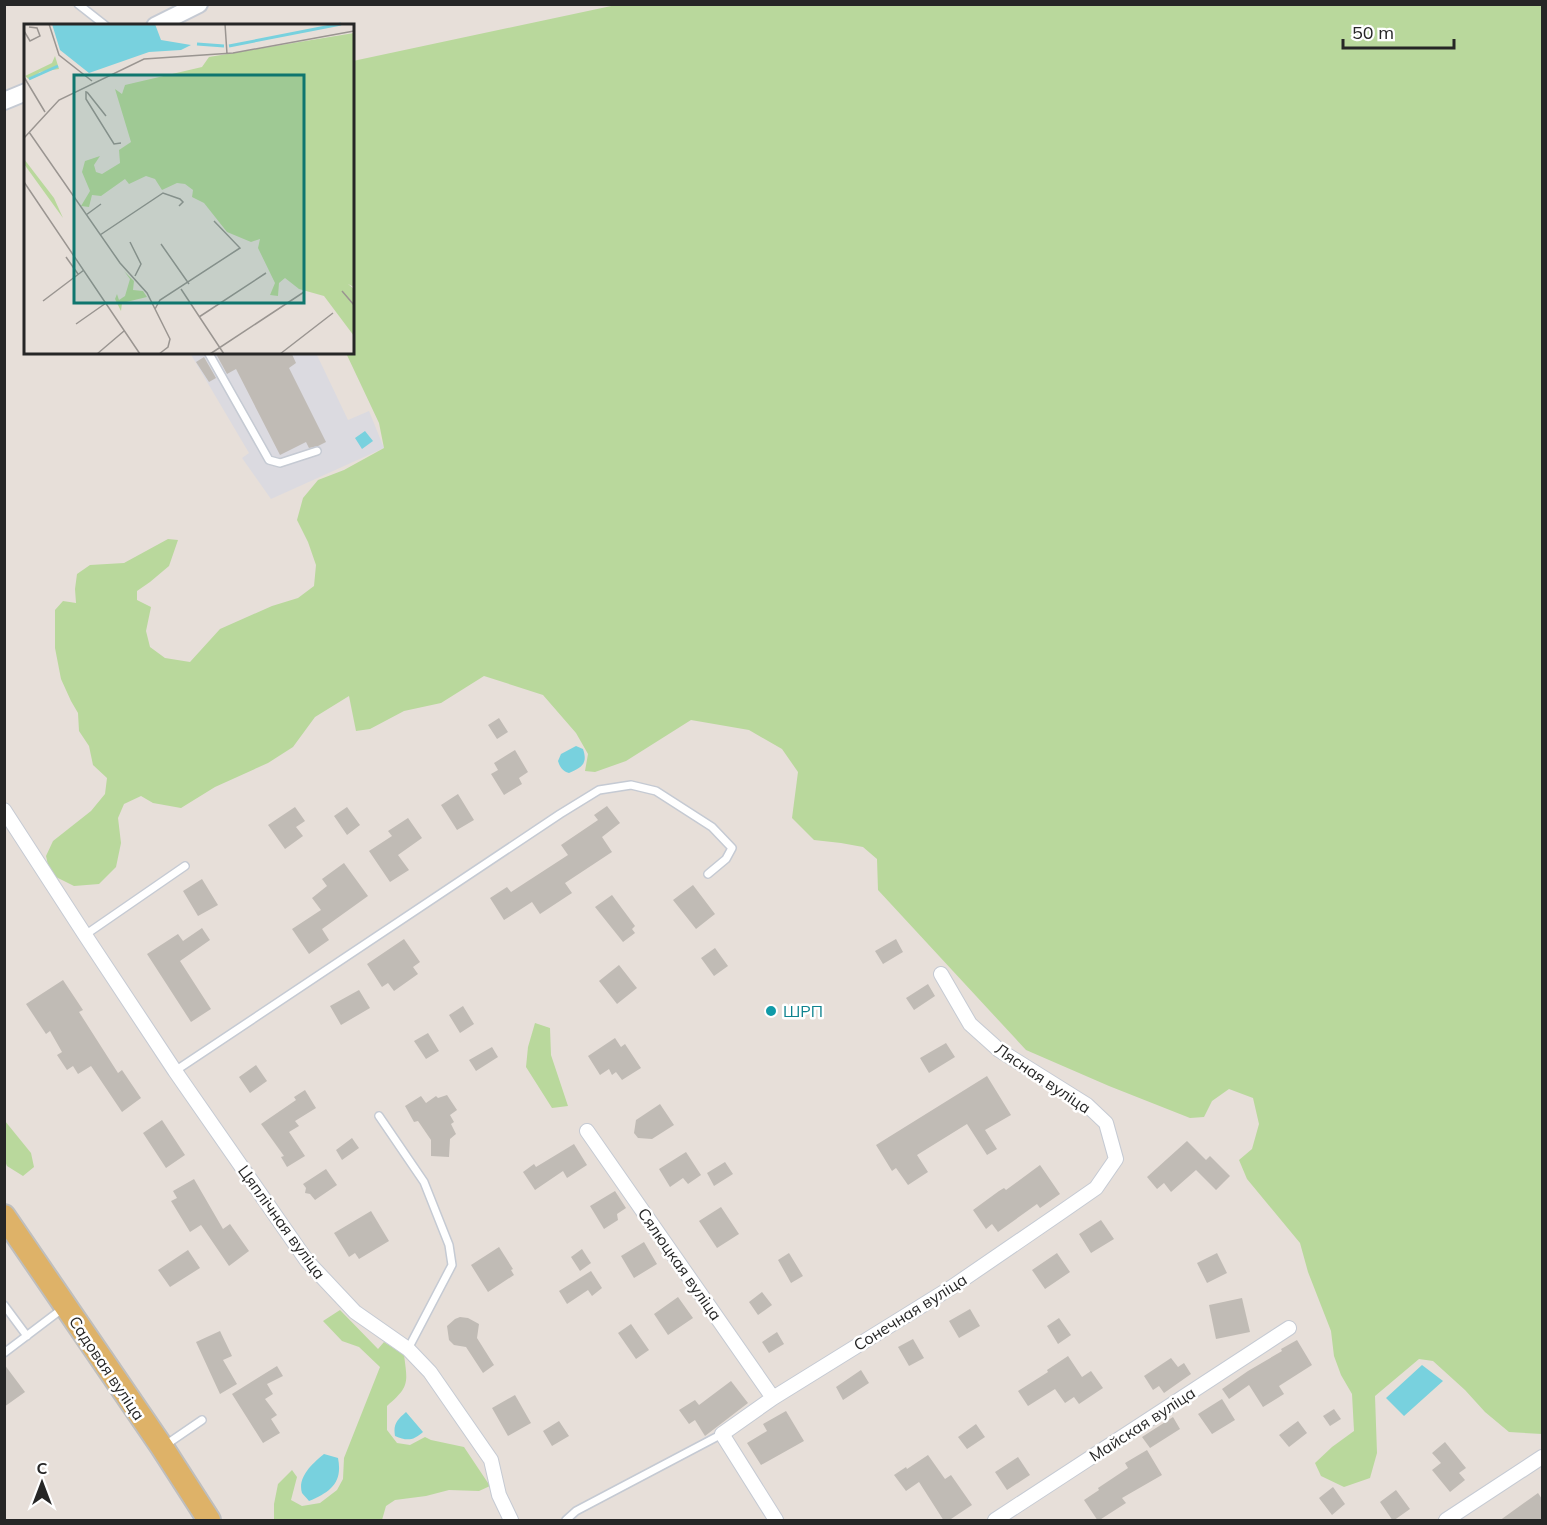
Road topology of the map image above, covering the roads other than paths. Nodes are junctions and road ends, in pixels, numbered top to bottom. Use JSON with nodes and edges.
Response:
{"nodes":[{"id":1,"x":78,"y":4,"type":"edge"},
{"id":2,"x":200,"y":4,"type":"edge"},
{"id":3,"x":103,"y":24,"type":"edge"},
{"id":4,"x":159,"y":24,"type":"edge"},
{"id":5,"x":24,"y":93,"type":"edge"},
{"id":6,"x":4,"y":101,"type":"edge"},
{"id":7,"x":209,"y":354,"type":"edge"},
{"id":8,"x":317,"y":451,"type":"dead end"},
{"id":9,"x":4,"y":810,"type":"edge"},
{"id":10,"x":185,"y":866,"type":"dead end"},
{"id":11,"x":708,"y":874,"type":"dead end"},
{"id":12,"x":85,"y":935,"type":"junction"},
{"id":13,"x":940,"y":974,"type":"dead end"},
{"id":14,"x":175,"y":1071,"type":"junction"},
{"id":15,"x":379,"y":1116,"type":"dead end"},
{"id":16,"x":587,"y":1131,"type":"dead end"},
{"id":17,"x":1096,"y":1188,"type":"joint"},
{"id":18,"x":4,"y":1216,"type":"edge"},
{"id":19,"x":4,"y":1305,"type":"edge"},
{"id":20,"x":65,"y":1306,"type":"junction"},
{"id":21,"x":1288,"y":1328,"type":"dead end"},
{"id":22,"x":27,"y":1336,"type":"junction"},
{"id":23,"x":408,"y":1349,"type":"junction"},
{"id":24,"x":4,"y":1353,"type":"edge"},
{"id":25,"x":773,"y":1398,"type":"junction"},
{"id":26,"x":202,"y":1420,"type":"dead end"},
{"id":27,"x":722,"y":1434,"type":"junction"},
{"id":28,"x":162,"y":1447,"type":"junction"},
{"id":29,"x":1542,"y":1457,"type":"edge"},
{"id":30,"x":209,"y":1521,"type":"edge"},
{"id":31,"x":511,"y":1521,"type":"edge"},
{"id":32,"x":566,"y":1521,"type":"edge"},
{"id":33,"x":776,"y":1521,"type":"edge"},
{"id":34,"x":995,"y":1521,"type":"edge"},
{"id":35,"x":1446,"y":1521,"type":"edge"}],
"edges":[{"from":1,"to":3,"type":"lane"},
{"from":2,"to":4,"type":"street"},
{"from":5,"to":6,"type":"street"},
{"from":7,"to":8,"type":"lane"},
{"from":9,"to":12,"type":"street","name":"Цяплічная вуліца"},
{"from":10,"to":12,"type":"lane"},
{"from":11,"to":14,"type":"lane"},
{"from":12,"to":14,"type":"street","name":"Цяплічная вуліца"},
{"from":13,"to":17,"type":"street","name":"Лясная вуліца"},
{"from":14,"to":23,"type":"street","name":"Цяплічная вуліца"},
{"from":15,"to":23,"type":"lane"},
{"from":16,"to":25,"type":"street","name":"Сялюцкая вуліца"},
{"from":17,"to":25,"type":"street","name":"Сонечная вуліца"},
{"from":18,"to":20,"type":"main road","name":"Садовая вуліца"},
{"from":19,"to":22,"type":"lane"},
{"from":20,"to":22,"type":"lane"},
{"from":20,"to":28,"type":"main road","name":"Садовая вуліца"},
{"from":21,"to":34,"type":"street","name":"Майская вуліца"},
{"from":22,"to":24,"type":"lane"},
{"from":23,"to":31,"type":"street","name":"Цяплічная вуліца"},
{"from":25,"to":27,"type":"street","name":"Сонечная вуліца"},
{"from":26,"to":28,"type":"lane"},
{"from":27,"to":32,"type":"lane"},
{"from":27,"to":33,"type":"street"},
{"from":28,"to":30,"type":"main road","name":"Садовая вуліца"},
{"from":29,"to":35,"type":"street"}]}
